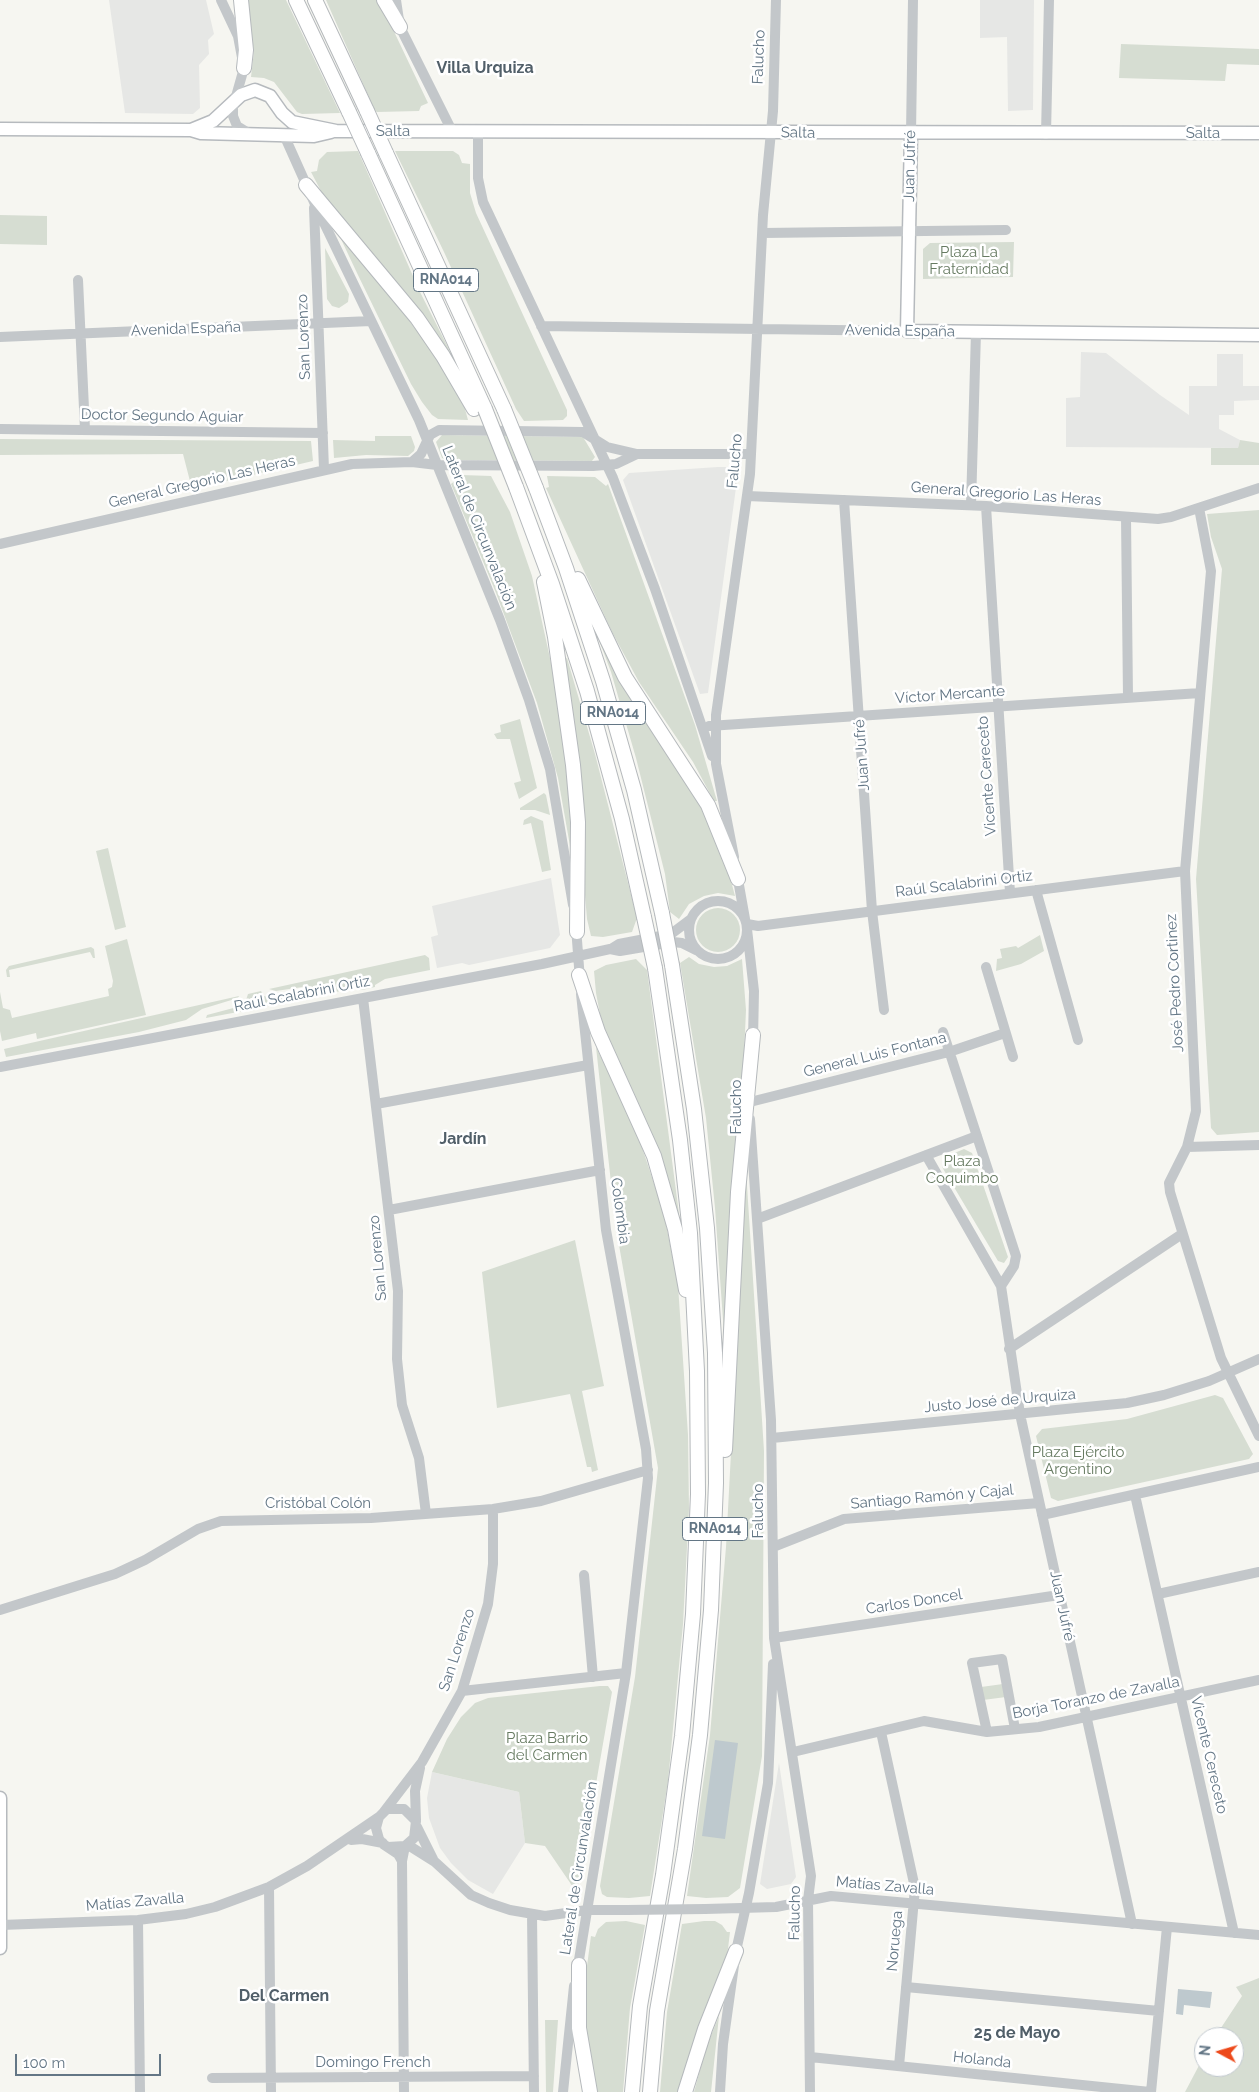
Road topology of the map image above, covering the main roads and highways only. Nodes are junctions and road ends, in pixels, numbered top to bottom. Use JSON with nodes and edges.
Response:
{"nodes":[{"id":1,"x":241,"y":0,"type":"edge"},
{"id":2,"x":296,"y":0,"type":"edge"},
{"id":3,"x":315,"y":0,"type":"edge"},
{"id":4,"x":384,"y":0,"type":"edge"},
{"id":5,"x":400,"y":27,"type":"road end"},
{"id":6,"x":244,"y":68,"type":"road end"},
{"id":7,"x":0,"y":130,"type":"edge"},
{"id":8,"x":191,"y":130,"type":"junction"},
{"id":9,"x":336,"y":131,"type":"junction"},
{"id":10,"x":1259,"y":133,"type":"edge"},
{"id":11,"x":910,"y":134,"type":"junction"},
{"id":12,"x":306,"y":185,"type":"road end"},
{"id":13,"x":907,"y":331,"type":"joint"},
{"id":14,"x":1259,"y":335,"type":"edge"},
{"id":15,"x":479,"y":409,"type":"junction"},
{"id":16,"x":548,"y":518,"type":"junction"},
{"id":17,"x":534,"y":533,"type":"junction"},
{"id":18,"x":738,"y":879,"type":"road end"},
{"id":19,"x":577,"y":932,"type":"road end"},
{"id":20,"x":579,"y":975,"type":"road end"},
{"id":21,"x":753,"y":1035,"type":"road end"},
{"id":22,"x":697,"y":1357,"type":"junction"},
{"id":23,"x":711,"y":1610,"type":"junction"},
{"id":24,"x":0,"y":1798,"type":"edge"},
{"id":25,"x":1,"y":1925,"type":"edge"},
{"id":26,"x":0,"y":1948,"type":"edge"},
{"id":27,"x":736,"y":1951,"type":"road end"},
{"id":28,"x":579,"y":1965,"type":"road end"},
{"id":29,"x":590,"y":2092,"type":"edge"},
{"id":30,"x":632,"y":2092,"type":"edge"},
{"id":31,"x":650,"y":2092,"type":"edge"},
{"id":32,"x":684,"y":2092,"type":"edge"}],
"edges":[{"from":1,"to":6,"type":"highway"},
{"from":2,"to":15,"type":"highway","number":"RNA014","bridge":true},
{"from":3,"to":16,"type":"highway","number":"RNA014","bridge":true},
{"from":4,"to":5,"type":"highway"},
{"from":7,"to":8,"type":"main road","name":"Salta"},
{"from":8,"to":9,"type":"main road","name":"Salta"},
{"from":8,"to":9,"type":"main road","name":"Salta"},
{"from":9,"to":11,"type":"main road","name":"Salta"},
{"from":10,"to":11,"type":"main road","name":"Salta"},
{"from":11,"to":13,"type":"main road","name":"Juan Jufré"},
{"from":12,"to":15,"type":"highway"},
{"from":13,"to":14,"type":"main road","name":"Avenida España"},
{"from":15,"to":17,"type":"highway","number":"RNA014","bridge":true},
{"from":16,"to":18,"type":"highway"},
{"from":16,"to":23,"type":"highway","number":"RNA014","bridge":true},
{"from":17,"to":19,"type":"highway"},
{"from":17,"to":22,"type":"highway","number":"RNA014","bridge":true},
{"from":20,"to":22,"type":"highway"},
{"from":21,"to":23,"type":"highway"},
{"from":22,"to":30,"type":"highway","number":"RNA014"},
{"from":23,"to":31,"type":"highway","number":"RNA014"},
{"from":24,"to":25,"type":"main road"},
{"from":25,"to":26,"type":"main road"},
{"from":27,"to":32,"type":"highway"},
{"from":28,"to":29,"type":"highway"}]}
